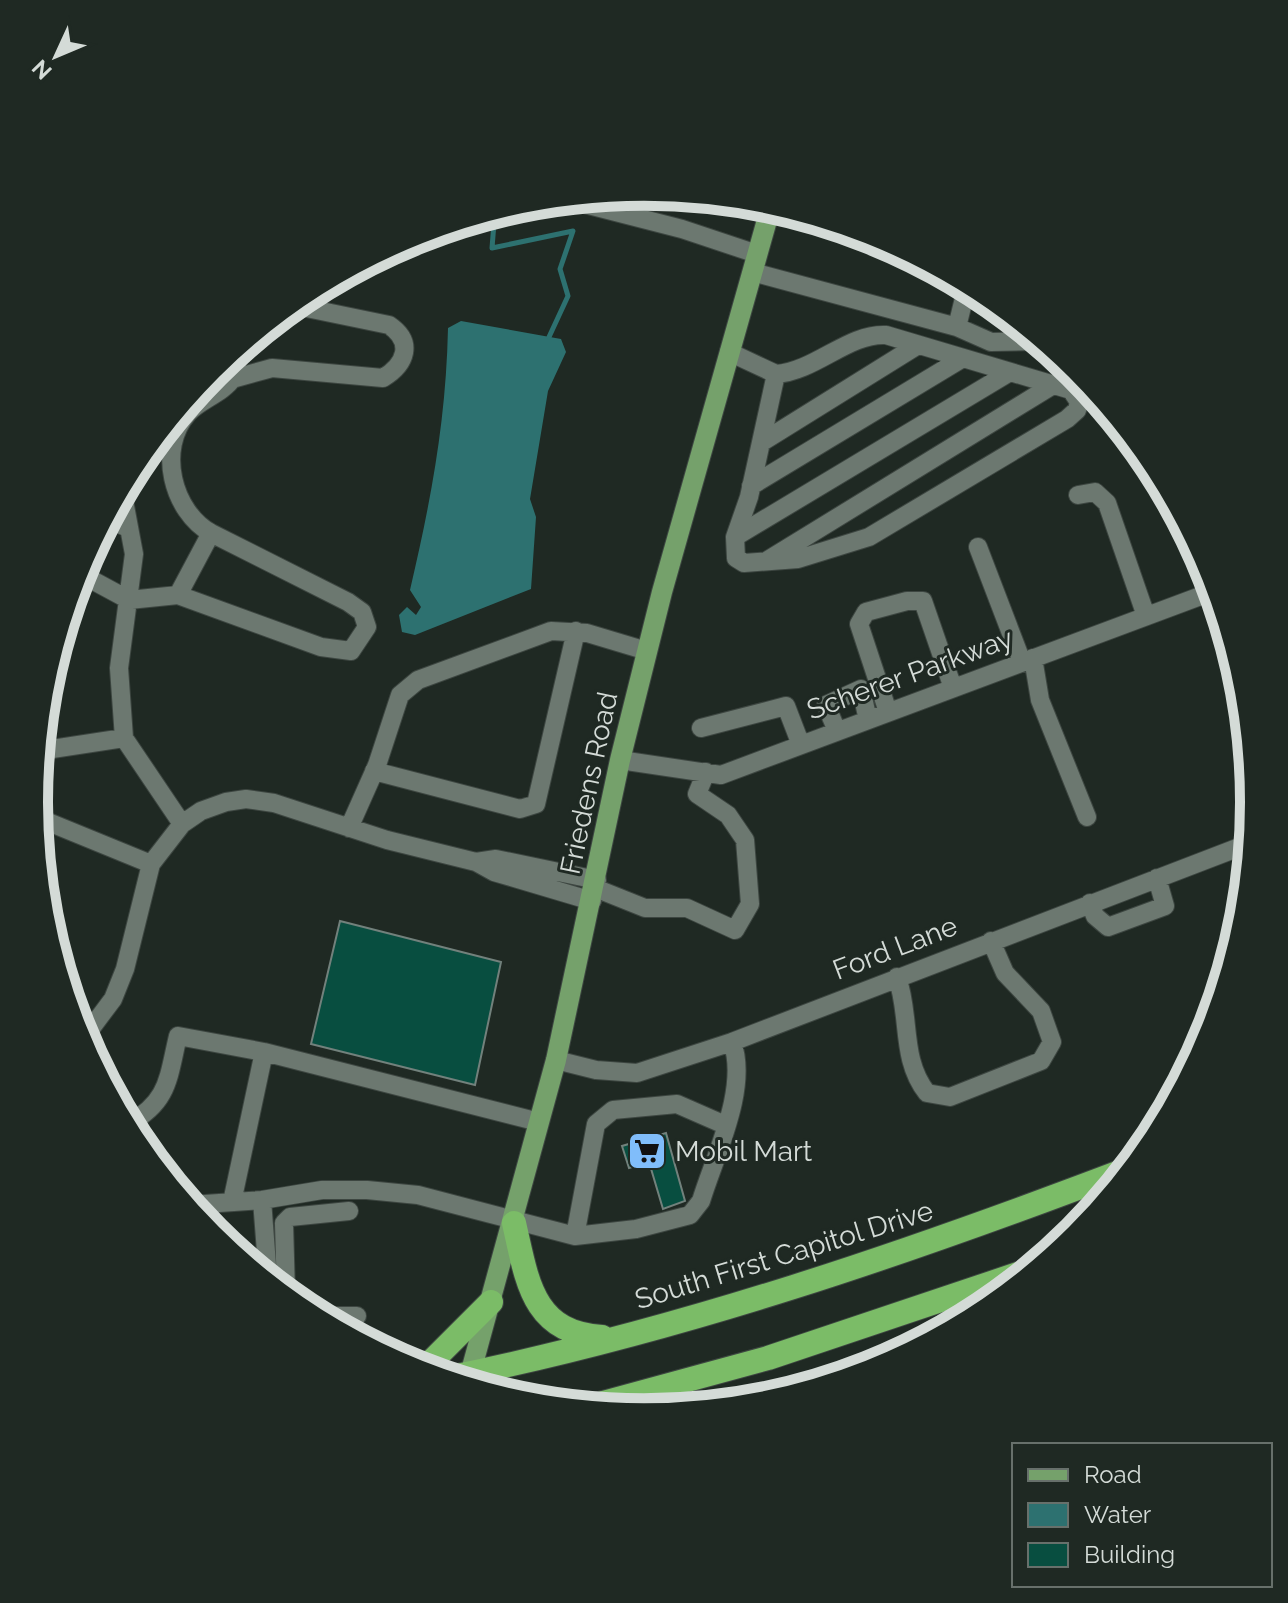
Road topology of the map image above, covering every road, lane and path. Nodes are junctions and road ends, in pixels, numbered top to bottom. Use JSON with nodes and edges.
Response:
{"nodes":[{"id":1,"x":599,"y":208,"type":"edge"},
{"id":2,"x":767,"y":219,"type":"edge"},
{"id":3,"x":754,"y":263,"type":"junction"},
{"id":4,"x":964,"y":299,"type":"edge"},
{"id":5,"x":309,"y":309,"type":"edge"},
{"id":6,"x":957,"y":327,"type":"junction"},
{"id":7,"x":1022,"y":341,"type":"edge"},
{"id":8,"x":918,"y":345,"type":"junction"},
{"id":9,"x":729,"y":352,"type":"junction"},
{"id":10,"x":963,"y":358,"type":"junction"},
{"id":11,"x":235,"y":369,"type":"edge"},
{"id":12,"x":1010,"y":372,"type":"junction"},
{"id":13,"x":776,"y":374,"type":"junction"},
{"id":14,"x":232,"y":379,"type":"junction"},
{"id":15,"x":1053,"y":385,"type":"junction"},
{"id":16,"x":203,"y":402,"type":"edge"},
{"id":17,"x":179,"y":429,"type":"edge"},
{"id":18,"x":762,"y":442,"type":"junction"},
{"id":19,"x":751,"y":486,"type":"junction"},
{"id":20,"x":1078,"y":495,"type":"dead end"},
{"id":21,"x":125,"y":509,"type":"edge"},
{"id":22,"x":117,"y":523,"type":"edge"},
{"id":23,"x":128,"y":528,"type":"junction"},
{"id":24,"x":211,"y":533,"type":"junction"},
{"id":25,"x":735,"y":537,"type":"junction"},
{"id":26,"x":978,"y":547,"type":"dead end"},
{"id":27,"x":766,"y":561,"type":"junction"},
{"id":28,"x":91,"y":579,"type":"edge"},
{"id":29,"x":178,"y":595,"type":"junction"},
{"id":30,"x":1203,"y":595,"type":"edge"},
{"id":31,"x":129,"y":600,"type":"junction"},
{"id":32,"x":1146,"y":616,"type":"junction"},
{"id":33,"x":576,"y":631,"type":"junction"},
{"id":34,"x":647,"y":651,"type":"junction"},
{"id":35,"x":1028,"y":660,"type":"junction"},
{"id":36,"x":953,"y":688,"type":"junction"},
{"id":37,"x":888,"y":712,"type":"junction"},
{"id":38,"x":868,"y":720,"type":"junction"},
{"id":39,"x":701,"y":728,"type":"dead end"},
{"id":40,"x":837,"y":731,"type":"junction"},
{"id":41,"x":124,"y":738,"type":"junction"},
{"id":42,"x":801,"y":745,"type":"junction"},
{"id":43,"x":50,"y":749,"type":"edge"},
{"id":44,"x":620,"y":760,"type":"junction"},
{"id":45,"x":374,"y":771,"type":"junction"},
{"id":46,"x":706,"y":772,"type":"junction"},
{"id":47,"x":1087,"y":817,"type":"dead end"},
{"id":48,"x":49,"y":822,"type":"edge"},
{"id":49,"x":182,"y":824,"type":"junction"},
{"id":50,"x":349,"y":828,"type":"junction"},
{"id":51,"x":1238,"y":847,"type":"edge"},
{"id":52,"x":151,"y":864,"type":"junction"},
{"id":53,"x":1157,"y":878,"type":"junction"},
{"id":54,"x":594,"y":890,"type":"junction"},
{"id":55,"x":1090,"y":903,"type":"junction"},
{"id":56,"x":991,"y":941,"type":"junction"},
{"id":57,"x":897,"y":977,"type":"junction"},
{"id":58,"x":92,"y":1026,"type":"edge"},
{"id":59,"x":732,"y":1042,"type":"junction"},
{"id":60,"x":264,"y":1052,"type":"junction"},
{"id":61,"x":556,"y":1060,"type":"junction"},
{"id":62,"x":139,"y":1118,"type":"edge"},
{"id":63,"x":539,"y":1122,"type":"junction"},
{"id":64,"x":725,"y":1125,"type":"junction"},
{"id":65,"x":1106,"y":1177,"type":"edge"},
{"id":66,"x":262,"y":1200,"type":"junction"},
{"id":67,"x":232,"y":1202,"type":"junction"},
{"id":68,"x":205,"y":1204,"type":"edge"},
{"id":69,"x":349,"y":1211,"type":"dead end"},
{"id":70,"x":514,"y":1223,"type":"junction"},
{"id":71,"x":575,"y":1236,"type":"junction"},
{"id":72,"x":267,"y":1263,"type":"edge"},
{"id":73,"x":286,"y":1277,"type":"edge"},
{"id":74,"x":996,"y":1282,"type":"edge"},
{"id":75,"x":491,"y":1302,"type":"junction"},
{"id":76,"x":343,"y":1316,"type":"edge"},
{"id":77,"x":357,"y":1316,"type":"dead end"},
{"id":78,"x":616,"y":1338,"type":"junction"},
{"id":79,"x":434,"y":1359,"type":"edge"},
{"id":80,"x":466,"y":1370,"type":"edge"},
{"id":81,"x":479,"y":1374,"type":"edge"},
{"id":82,"x":629,"y":1397,"type":"edge"}],
"edges":[{"from":1,"to":3,"type":"street"},
{"from":2,"to":3,"type":"main road","name":"Friedens Road"},
{"from":3,"to":6,"type":"street"},
{"from":3,"to":9,"type":"main road","name":"Friedens Road"},
{"from":4,"to":6,"type":"street"},
{"from":5,"to":14,"type":"street"},
{"from":6,"to":7,"type":"street"},
{"from":8,"to":10,"type":"street"},
{"from":8,"to":13,"type":"street"},
{"from":8,"to":18,"type":"street"},
{"from":9,"to":13,"type":"street"},
{"from":9,"to":34,"type":"main road","name":"Friedens Road"},
{"from":10,"to":12,"type":"street"},
{"from":10,"to":19,"type":"street"},
{"from":11,"to":14,"type":"street"},
{"from":12,"to":15,"type":"street"},
{"from":12,"to":25,"type":"street"},
{"from":13,"to":18,"type":"street"},
{"from":14,"to":16,"type":"street"},
{"from":15,"to":27,"type":"street"},
{"from":15,"to":27,"type":"street"},
{"from":17,"to":24,"type":"street"},
{"from":18,"to":19,"type":"street"},
{"from":19,"to":25,"type":"street"},
{"from":20,"to":32,"type":"street"},
{"from":21,"to":23,"type":"street"},
{"from":22,"to":23,"type":"street"},
{"from":23,"to":31,"type":"street"},
{"from":24,"to":29,"type":"street"},
{"from":24,"to":29,"type":"street"},
{"from":25,"to":27,"type":"street"},
{"from":26,"to":35,"type":"street"},
{"from":28,"to":31,"type":"street"},
{"from":29,"to":31,"type":"street"},
{"from":30,"to":32,"type":"street","name":"Scherer Parkway"},
{"from":31,"to":41,"type":"street"},
{"from":32,"to":35,"type":"street","name":"Scherer Parkway"},
{"from":33,"to":34,"type":"street"},
{"from":33,"to":45,"type":"street"},
{"from":33,"to":45,"type":"street"},
{"from":34,"to":44,"type":"main road","name":"Friedens Road"},
{"from":35,"to":36,"type":"street","name":"Scherer Parkway"},
{"from":35,"to":47,"type":"street"},
{"from":36,"to":37,"type":"street","name":"Scherer Parkway"},
{"from":36,"to":37,"type":"street"},
{"from":37,"to":38,"type":"street","name":"Scherer Parkway"},
{"from":38,"to":40,"type":"street","name":"Scherer Parkway"},
{"from":38,"to":40,"type":"street"},
{"from":39,"to":42,"type":"street"},
{"from":40,"to":42,"type":"street","name":"Scherer Parkway"},
{"from":41,"to":43,"type":"street"},
{"from":41,"to":49,"type":"street"},
{"from":42,"to":46,"type":"street","name":"Scherer Parkway"},
{"from":44,"to":46,"type":"street","name":"Scherer Parkway"},
{"from":44,"to":54,"type":"main road","name":"Friedens Road"},
{"from":45,"to":50,"type":"street"},
{"from":46,"to":54,"type":"street"},
{"from":48,"to":52,"type":"street"},
{"from":49,"to":50,"type":"street"},
{"from":49,"to":52,"type":"street"},
{"from":50,"to":54,"type":"street"},
{"from":51,"to":53,"type":"street","name":"Ford Lane"},
{"from":52,"to":58,"type":"street"},
{"from":53,"to":55,"type":"street","name":"Ford Lane"},
{"from":53,"to":55,"type":"street"},
{"from":54,"to":61,"type":"main road","name":"Friedens Road"},
{"from":55,"to":56,"type":"street","name":"Ford Lane"},
{"from":56,"to":57,"type":"street","name":"Ford Lane"},
{"from":56,"to":57,"type":"street"},
{"from":57,"to":59,"type":"street","name":"Ford Lane"},
{"from":59,"to":61,"type":"street","name":"Ford Lane"},
{"from":59,"to":64,"type":"street"},
{"from":60,"to":62,"type":"street"},
{"from":60,"to":63,"type":"street"},
{"from":60,"to":67,"type":"street"},
{"from":61,"to":63,"type":"main road","name":"Friedens Road"},
{"from":63,"to":70,"type":"main road","name":"Friedens Road"},
{"from":64,"to":71,"type":"street"},
{"from":64,"to":71,"type":"street"},
{"from":65,"to":78,"type":"highway","name":"South First Capitol Drive"},
{"from":66,"to":67,"type":"street"},
{"from":66,"to":70,"type":"street"},
{"from":66,"to":72,"type":"street"},
{"from":67,"to":68,"type":"street"},
{"from":69,"to":73,"type":"street"},
{"from":70,"to":71,"type":"street"},
{"from":70,"to":75,"type":"main road","name":"Friedens Road"},
{"from":70,"to":78,"type":"highway"},
{"from":74,"to":82,"type":"highway"},
{"from":75,"to":79,"type":"highway"},
{"from":75,"to":80,"type":"main road","name":"Friedens Road"},
{"from":76,"to":77,"type":"street"},
{"from":78,"to":81,"type":"highway","name":"South First Capitol Drive"}]}
